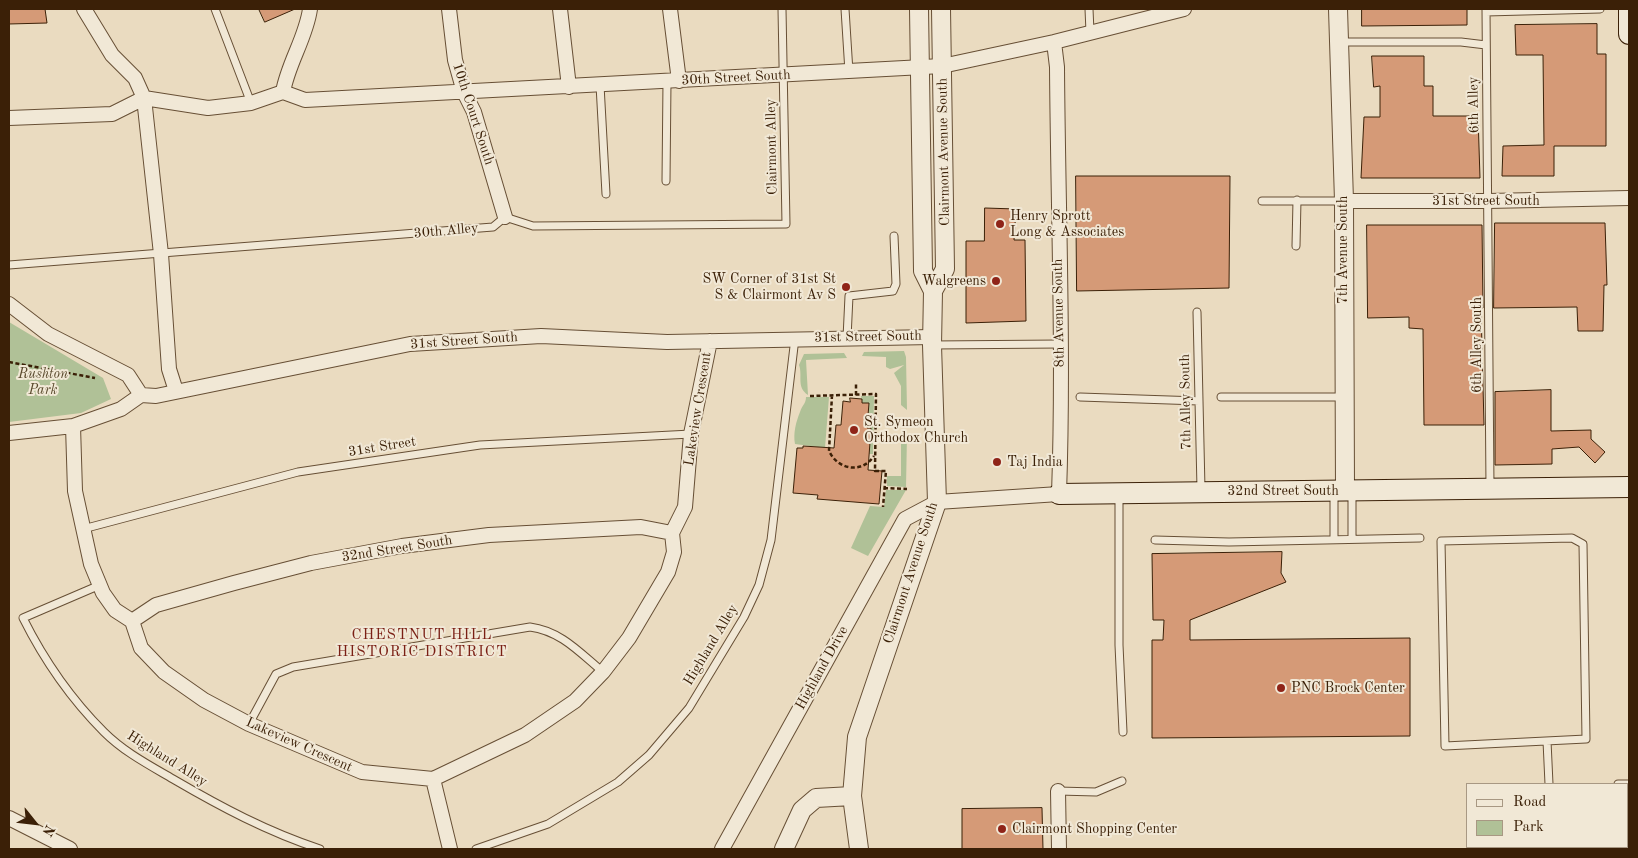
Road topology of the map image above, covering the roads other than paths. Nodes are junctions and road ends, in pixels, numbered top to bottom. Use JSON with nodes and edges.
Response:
{"nodes":[{"id":1,"x":215,"y":9,"type":"edge"},
{"id":2,"x":310,"y":9,"type":"edge"},
{"id":3,"x":449,"y":9,"type":"edge"},
{"id":4,"x":560,"y":9,"type":"edge"},
{"id":5,"x":670,"y":9,"type":"edge"},
{"id":6,"x":782,"y":9,"type":"edge"},
{"id":7,"x":845,"y":9,"type":"edge"},
{"id":8,"x":941,"y":9,"type":"edge"},
{"id":9,"x":1089,"y":9,"type":"edge"},
{"id":10,"x":1184,"y":9,"type":"edge"},
{"id":11,"x":1338,"y":9,"type":"edge"},
{"id":12,"x":1600,"y":9,"type":"edge"},
{"id":13,"x":1629,"y":9,"type":"edge"},
{"id":14,"x":88,"y":10,"type":"edge"},
{"id":15,"x":1486,"y":11,"type":"edge"},
{"id":16,"x":919,"y":12,"type":"edge"},
{"id":17,"x":1090,"y":32,"type":"junction"},
{"id":18,"x":1629,"y":34,"type":"edge"},
{"id":19,"x":1054,"y":42,"type":"junction"},
{"id":20,"x":1339,"y":42,"type":"junction"},
{"id":21,"x":1486,"y":45,"type":"junction"},
{"id":22,"x":942,"y":66,"type":"junction"},
{"id":23,"x":920,"y":68,"type":"junction"},
{"id":24,"x":849,"y":73,"type":"junction"},
{"id":25,"x":784,"y":76,"type":"junction"},
{"id":26,"x":673,"y":82,"type":"junction"},
{"id":27,"x":600,"y":85,"type":"junction"},
{"id":28,"x":569,"y":86,"type":"junction"},
{"id":29,"x":283,"y":92,"type":"junction"},
{"id":30,"x":464,"y":92,"type":"junction"},
{"id":31,"x":144,"y":98,"type":"junction"},
{"id":32,"x":251,"y":103,"type":"junction"},
{"id":33,"x":9,"y":118,"type":"edge"},
{"id":34,"x":666,"y":180,"type":"dead end"},
{"id":35,"x":606,"y":194,"type":"dead end"},
{"id":36,"x":1629,"y":198,"type":"edge"},
{"id":37,"x":1297,"y":200,"type":"junction"},
{"id":38,"x":1262,"y":201,"type":"dead end"},
{"id":39,"x":1344,"y":201,"type":"junction"},
{"id":40,"x":1488,"y":201,"type":"junction"},
{"id":41,"x":506,"y":217,"type":"junction"},
{"id":42,"x":894,"y":236,"type":"dead end"},
{"id":43,"x":1296,"y":246,"type":"dead end"},
{"id":44,"x":161,"y":254,"type":"junction"},
{"id":45,"x":9,"y":265,"type":"edge"},
{"id":46,"x":933,"y":291,"type":"junction"},
{"id":47,"x":9,"y":304,"type":"edge"},
{"id":48,"x":1197,"y":312,"type":"dead end"},
{"id":49,"x":795,"y":338,"type":"junction"},
{"id":50,"x":848,"y":338,"type":"junction"},
{"id":51,"x":710,"y":341,"type":"junction"},
{"id":52,"x":932,"y":341,"type":"junction"},
{"id":53,"x":1060,"y":344,"type":"junction"},
{"id":54,"x":176,"y":391,"type":"junction"},
{"id":55,"x":141,"y":395,"type":"junction"},
{"id":56,"x":1080,"y":397,"type":"dead end"},
{"id":57,"x":1221,"y":397,"type":"dead end"},
{"id":58,"x":1343,"y":397,"type":"junction"},
{"id":59,"x":1199,"y":401,"type":"junction"},
{"id":60,"x":73,"y":426,"type":"junction"},
{"id":61,"x":9,"y":433,"type":"edge"},
{"id":62,"x":691,"y":434,"type":"junction"},
{"id":63,"x":1629,"y":487,"type":"edge"},
{"id":64,"x":1490,"y":488,"type":"junction"},
{"id":65,"x":1201,"y":491,"type":"junction"},
{"id":66,"x":1344,"y":491,"type":"junction"},
{"id":67,"x":1119,"y":493,"type":"junction"},
{"id":68,"x":1059,"y":494,"type":"junction"},
{"id":69,"x":937,"y":502,"type":"junction"},
{"id":70,"x":83,"y":529,"type":"junction"},
{"id":71,"x":672,"y":533,"type":"junction"},
{"id":72,"x":1420,"y":538,"type":"dead end"},
{"id":73,"x":1155,"y":540,"type":"dead end"},
{"id":74,"x":1334,"y":540,"type":"junction"},
{"id":75,"x":1352,"y":540,"type":"junction"},
{"id":76,"x":100,"y":585,"type":"junction"},
{"id":77,"x":132,"y":621,"type":"junction"},
{"id":78,"x":603,"y":672,"type":"junction"},
{"id":79,"x":249,"y":724,"type":"junction"},
{"id":80,"x":1123,"y":732,"type":"dead end"},
{"id":81,"x":1547,"y":741,"type":"junction"},
{"id":82,"x":433,"y":779,"type":"junction"},
{"id":83,"x":1122,"y":781,"type":"dead end"},
{"id":84,"x":1549,"y":783,"type":"edge"},
{"id":85,"x":1058,"y":791,"type":"joint"},
{"id":86,"x":852,"y":796,"type":"junction"},
{"id":87,"x":9,"y":818,"type":"edge"},
{"id":88,"x":70,"y":849,"type":"edge"},
{"id":89,"x":320,"y":849,"type":"edge"},
{"id":90,"x":450,"y":849,"type":"edge"},
{"id":91,"x":476,"y":849,"type":"edge"},
{"id":92,"x":722,"y":849,"type":"edge"},
{"id":93,"x":784,"y":849,"type":"edge"},
{"id":94,"x":859,"y":849,"type":"edge"},
{"id":95,"x":1059,"y":849,"type":"edge"}],
"edges":[{"from":1,"to":32,"type":"lane"},
{"from":2,"to":29,"type":"street"},
{"from":3,"to":30,"type":"street","name":"10th Court South"},
{"from":4,"to":28,"type":"street"},
{"from":5,"to":26,"type":"street"},
{"from":6,"to":25,"type":"lane","name":"Clairmont Alley"},
{"from":7,"to":24,"type":"lane"},
{"from":8,"to":22,"type":"street","name":"Clairmont Avenue South"},
{"from":9,"to":17,"type":"lane"},
{"from":10,"to":17,"type":"street","name":"30th Street South"},
{"from":11,"to":20,"type":"street","name":"7th Avenue South"},
{"from":12,"to":15,"type":"lane"},
{"from":13,"to":18,"type":"main road"},
{"from":14,"to":31,"type":"street"},
{"from":15,"to":21,"type":"lane","name":"6th Alley"},
{"from":16,"to":23,"type":"street","name":"Clairmont Avenue South"},
{"from":17,"to":19,"type":"street","name":"30th Street South"},
{"from":19,"to":22,"type":"street","name":"30th Street South"},
{"from":19,"to":53,"type":"street","name":"8th Avenue South"},
{"from":20,"to":21,"type":"lane"},
{"from":20,"to":39,"type":"street","name":"7th Avenue South"},
{"from":21,"to":40,"type":"lane","name":"6th Alley"},
{"from":22,"to":23,"type":"street","name":"30th Street South"},
{"from":22,"to":46,"type":"street","name":"Clairmont Avenue South"},
{"from":23,"to":24,"type":"street","name":"30th Street South"},
{"from":23,"to":46,"type":"street","name":"Clairmont Avenue South"},
{"from":24,"to":25,"type":"street","name":"30th Street South"},
{"from":25,"to":26,"type":"street","name":"30th Street South"},
{"from":25,"to":41,"type":"lane","name":"Clairmont Alley"},
{"from":26,"to":27,"type":"street","name":"30th Street South"},
{"from":26,"to":34,"type":"lane"},
{"from":27,"to":28,"type":"street","name":"30th Street South"},
{"from":27,"to":35,"type":"lane"},
{"from":28,"to":30,"type":"street","name":"30th Street South"},
{"from":29,"to":30,"type":"street","name":"30th Street South"},
{"from":29,"to":32,"type":"street"},
{"from":30,"to":41,"type":"street","name":"10th Court South"},
{"from":31,"to":32,"type":"street"},
{"from":31,"to":33,"type":"street"},
{"from":31,"to":44,"type":"street"},
{"from":36,"to":40,"type":"street","name":"31st Street South"},
{"from":37,"to":38,"type":"lane"},
{"from":37,"to":39,"type":"lane"},
{"from":37,"to":43,"type":"lane"},
{"from":39,"to":40,"type":"street","name":"31st Street South"},
{"from":39,"to":58,"type":"street","name":"7th Avenue South"},
{"from":40,"to":64,"type":"lane","name":"6th Alley South"},
{"from":41,"to":44,"type":"lane","name":"30th Alley"},
{"from":42,"to":50,"type":"lane"},
{"from":44,"to":45,"type":"lane","name":"30th Alley"},
{"from":44,"to":54,"type":"street"},
{"from":46,"to":52,"type":"street","name":"Clairmont Avenue South"},
{"from":47,"to":55,"type":"street"},
{"from":48,"to":59,"type":"lane","name":"7th Alley South"},
{"from":49,"to":50,"type":"street","name":"31st Street South"},
{"from":49,"to":51,"type":"street","name":"31st Street South"},
{"from":49,"to":91,"type":"lane","name":"Highland Alley"},
{"from":50,"to":52,"type":"street","name":"31st Street South"},
{"from":51,"to":54,"type":"street","name":"31st Street South"},
{"from":51,"to":62,"type":"street","name":"Lakeview Crescent"},
{"from":52,"to":53,"type":"lane"},
{"from":52,"to":69,"type":"street","name":"Clairmont Avenue South"},
{"from":53,"to":68,"type":"street","name":"8th Avenue South"},
{"from":54,"to":55,"type":"street","name":"31st Street South"},
{"from":55,"to":60,"type":"street"},
{"from":56,"to":59,"type":"lane"},
{"from":57,"to":58,"type":"lane"},
{"from":58,"to":66,"type":"street","name":"7th Avenue South"},
{"from":59,"to":65,"type":"lane","name":"7th Alley South"},
{"from":60,"to":61,"type":"street"},
{"from":60,"to":70,"type":"street"},
{"from":62,"to":70,"type":"lane","name":"31st Street"},
{"from":62,"to":71,"type":"street","name":"Lakeview Crescent"},
{"from":63,"to":64,"type":"main road","name":"32nd Street South"},
{"from":64,"to":66,"type":"main road","name":"32nd Street South"},
{"from":65,"to":66,"type":"main road","name":"32nd Street South"},
{"from":65,"to":67,"type":"main road","name":"32nd Street South"},
{"from":66,"to":74,"type":"lane"},
{"from":66,"to":75,"type":"lane"},
{"from":67,"to":68,"type":"main road","name":"32nd Street South"},
{"from":67,"to":80,"type":"lane"},
{"from":68,"to":69,"type":"street","name":"32nd Street South"},
{"from":69,"to":86,"type":"street","name":"Clairmont Avenue South"},
{"from":69,"to":92,"type":"street","name":"Highland Drive"},
{"from":70,"to":76,"type":"street"},
{"from":71,"to":77,"type":"street","name":"32nd Street South"},
{"from":71,"to":78,"type":"street","name":"Lakeview Crescent"},
{"from":72,"to":75,"type":"lane"},
{"from":73,"to":74,"type":"lane"},
{"from":74,"to":75,"type":"lane"},
{"from":76,"to":77,"type":"street"},
{"from":76,"to":89,"type":"lane","name":"Highland Alley"},
{"from":77,"to":79,"type":"street","name":"Lakeview Crescent"},
{"from":78,"to":79,"type":"lane"},
{"from":78,"to":82,"type":"street","name":"Lakeview Crescent"},
{"from":79,"to":82,"type":"street","name":"Lakeview Crescent"},
{"from":81,"to":81,"type":"lane"},
{"from":81,"to":84,"type":"lane"},
{"from":82,"to":90,"type":"street"},
{"from":83,"to":85,"type":"lane"},
{"from":85,"to":95,"type":"street"},
{"from":86,"to":93,"type":"street"},
{"from":86,"to":94,"type":"street","name":"Clairmont Avenue South"},
{"from":87,"to":88,"type":"street"}]}
